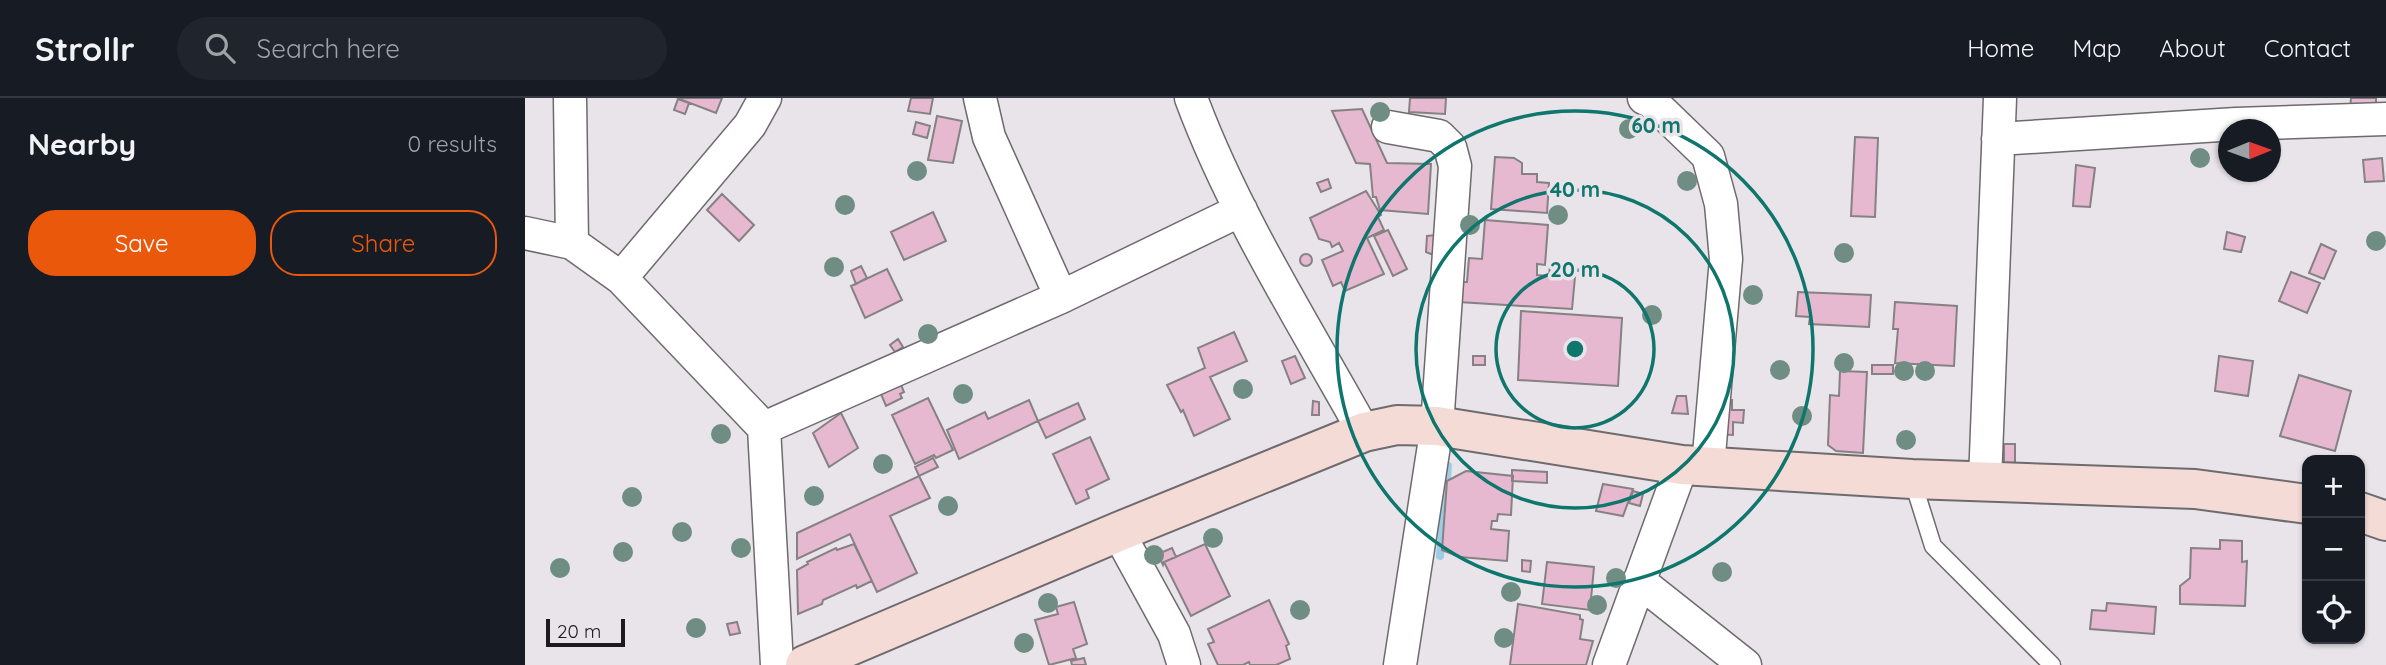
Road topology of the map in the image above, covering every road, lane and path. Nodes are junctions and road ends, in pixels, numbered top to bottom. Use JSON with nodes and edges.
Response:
{"nodes":[{"id":1,"x":570,"y":98,"type":"edge"},
{"id":2,"x":765,"y":98,"type":"edge"},
{"id":3,"x":980,"y":98,"type":"edge"},
{"id":4,"x":1191,"y":98,"type":"edge"},
{"id":5,"x":1644,"y":98,"type":"edge"},
{"id":6,"x":2000,"y":98,"type":"edge"},
{"id":7,"x":2237,"y":111,"type":"edge"},
{"id":8,"x":2386,"y":119,"type":"edge"},
{"id":9,"x":1388,"y":127,"type":"dead end"},
{"id":10,"x":1998,"y":139,"type":"junction"},
{"id":11,"x":1241,"y":210,"type":"junction"},
{"id":12,"x":525,"y":233,"type":"edge"},
{"id":13,"x":572,"y":243,"type":"junction"},
{"id":14,"x":621,"y":278,"type":"junction"},
{"id":15,"x":1061,"y":297,"type":"junction"},
{"id":16,"x":1437,"y":426,"type":"junction"},
{"id":17,"x":764,"y":428,"type":"junction"},
{"id":18,"x":1364,"y":432,"type":"junction"},
{"id":19,"x":1695,"y":466,"type":"junction"},
{"id":20,"x":1912,"y":479,"type":"junction"},
{"id":21,"x":1985,"y":481,"type":"junction"},
{"id":22,"x":2302,"y":503,"type":"edge"},
{"id":23,"x":2365,"y":514,"type":"edge"},
{"id":24,"x":2386,"y":522,"type":"edge"},
{"id":25,"x":1118,"y":532,"type":"junction"},
{"id":26,"x":1639,"y":581,"type":"junction"},
{"id":27,"x":777,"y":665,"type":"edge"},
{"id":28,"x":805,"y":665,"type":"edge"},
{"id":29,"x":1184,"y":665,"type":"edge"},
{"id":30,"x":1400,"y":665,"type":"edge"},
{"id":31,"x":1609,"y":665,"type":"edge"},
{"id":32,"x":1745,"y":665,"type":"edge"},
{"id":33,"x":2052,"y":665,"type":"edge"}],
"edges":[{"from":1,"to":13,"type":"street"},
{"from":2,"to":14,"type":"street"},
{"from":3,"to":15,"type":"street"},
{"from":4,"to":11,"type":"street"},
{"from":5,"to":19,"type":"street"},
{"from":6,"to":10,"type":"street"},
{"from":7,"to":8,"type":"street"},
{"from":7,"to":10,"type":"street"},
{"from":9,"to":16,"type":"street"},
{"from":10,"to":21,"type":"street"},
{"from":11,"to":15,"type":"street"},
{"from":11,"to":18,"type":"street"},
{"from":12,"to":13,"type":"street"},
{"from":13,"to":14,"type":"street"},
{"from":14,"to":17,"type":"street"},
{"from":15,"to":17,"type":"street"},
{"from":16,"to":18,"type":"main road"},
{"from":16,"to":19,"type":"main road"},
{"from":16,"to":30,"type":"street"},
{"from":17,"to":27,"type":"street"},
{"from":18,"to":25,"type":"main road"},
{"from":19,"to":20,"type":"main road"},
{"from":19,"to":26,"type":"street"},
{"from":20,"to":21,"type":"main road"},
{"from":20,"to":33,"type":"lane"},
{"from":21,"to":22,"type":"main road"},
{"from":23,"to":24,"type":"main road"},
{"from":25,"to":28,"type":"main road"},
{"from":25,"to":29,"type":"street"},
{"from":26,"to":31,"type":"street"},
{"from":26,"to":32,"type":"street"}]}
